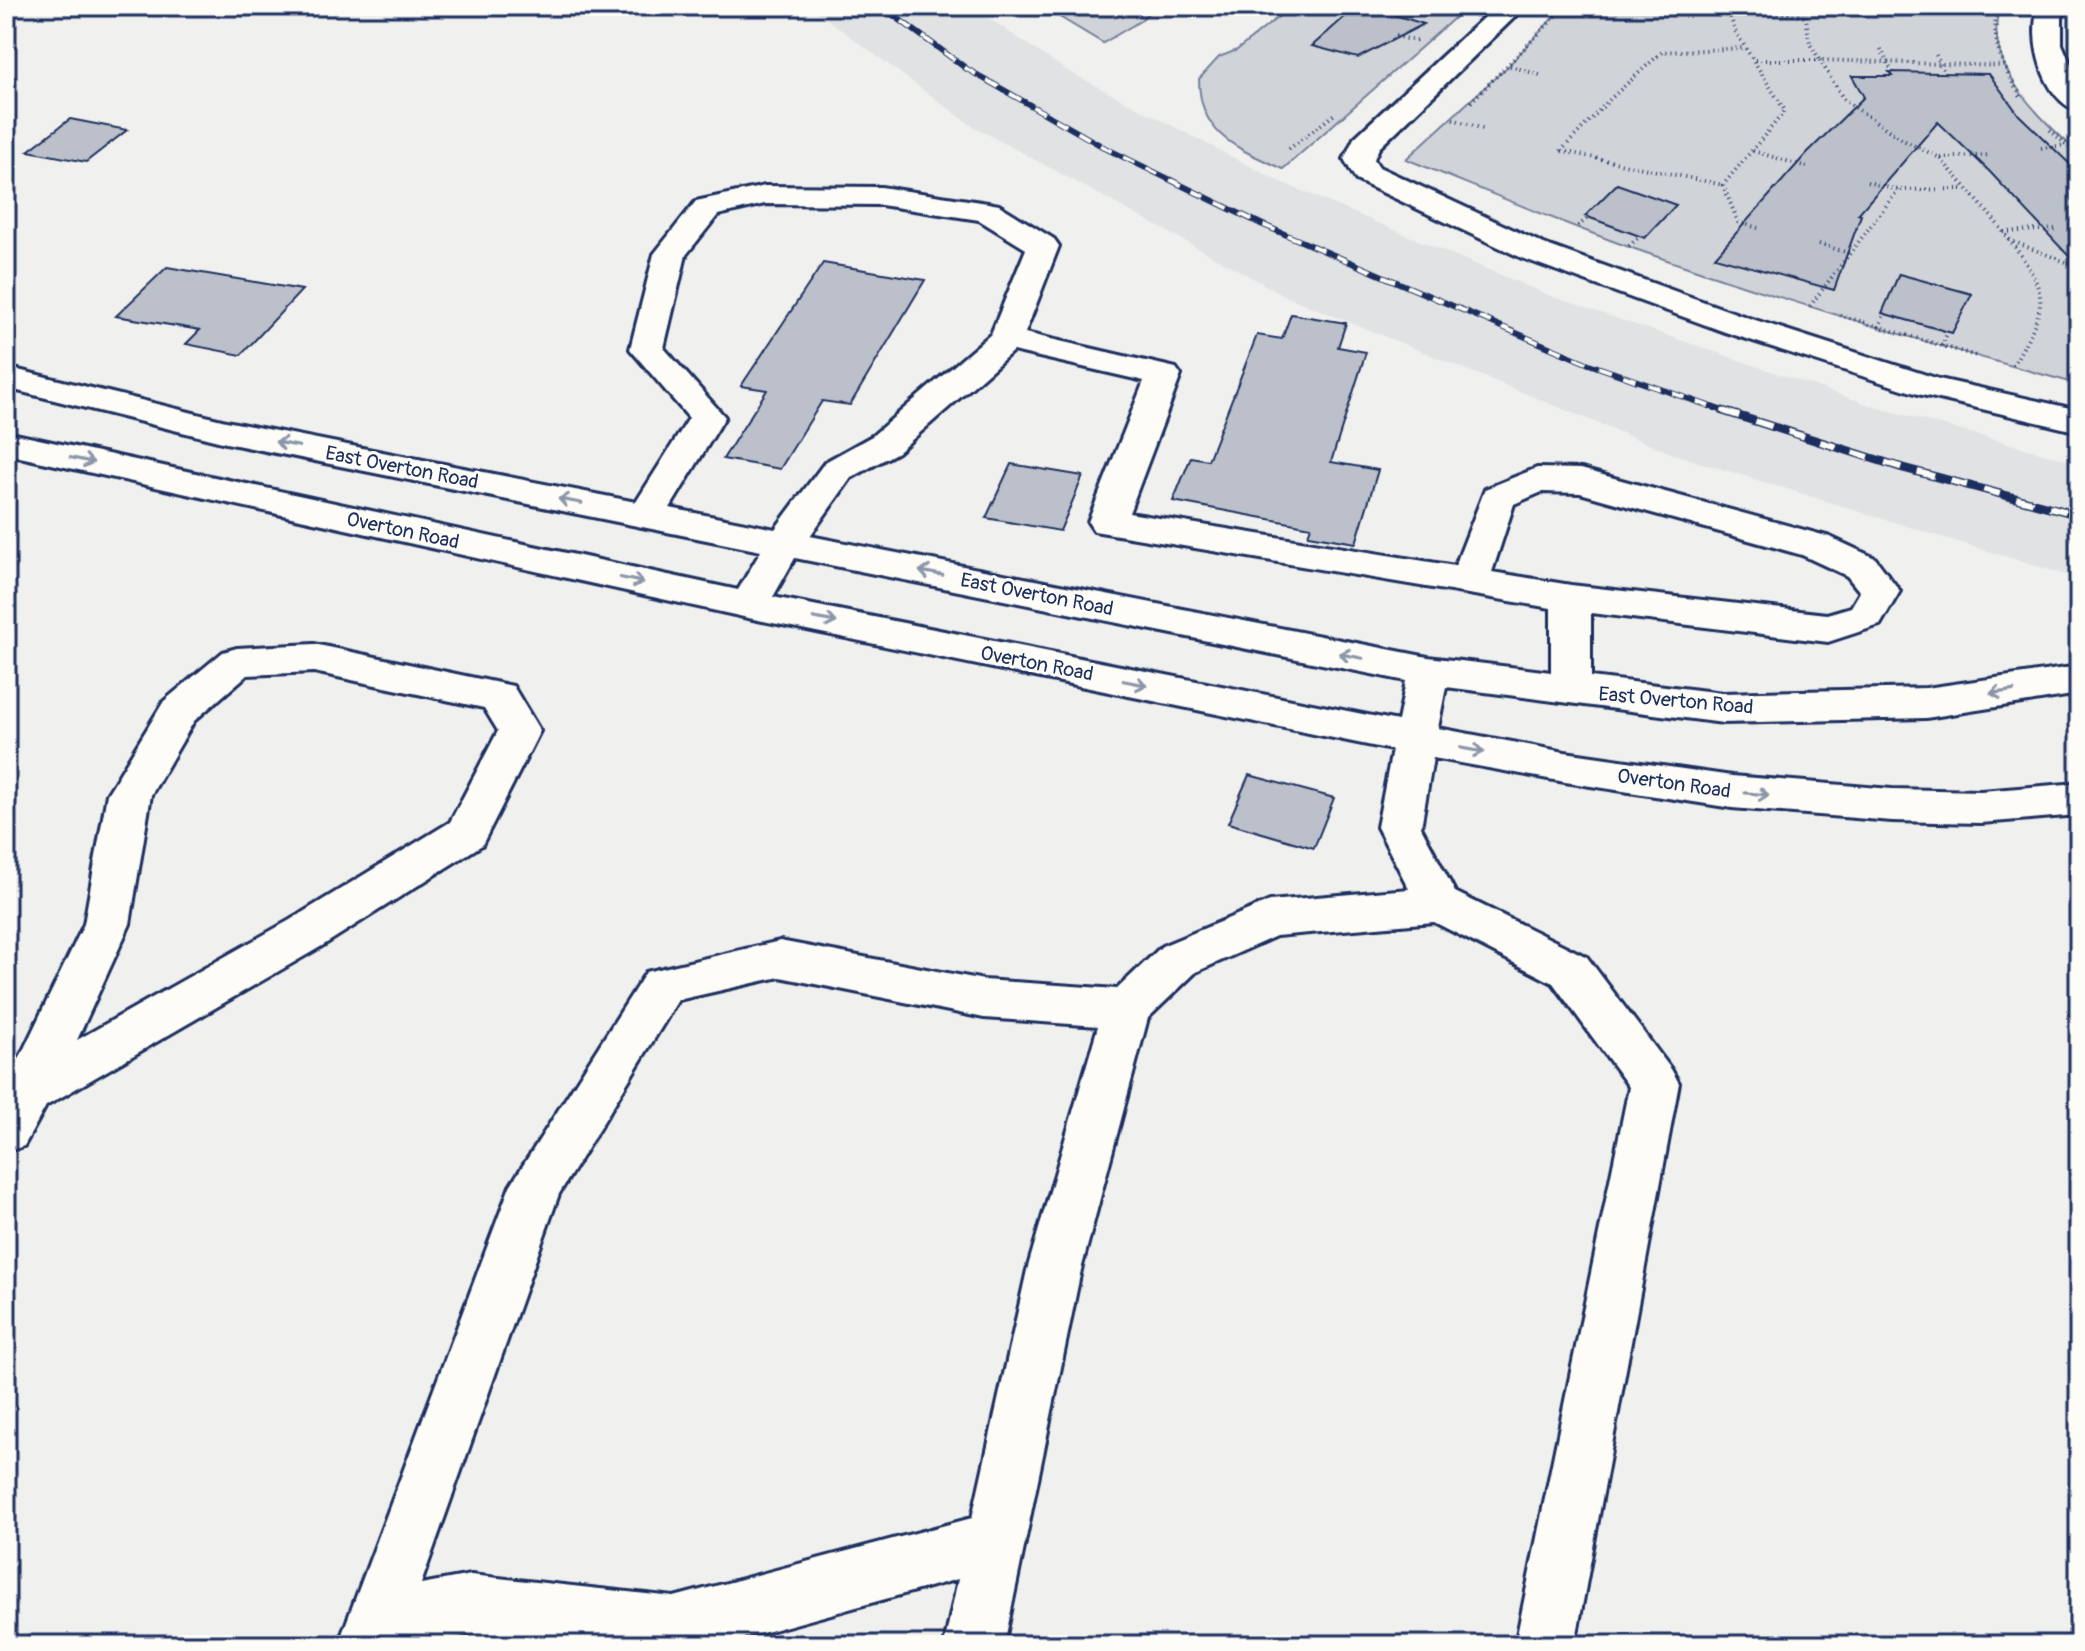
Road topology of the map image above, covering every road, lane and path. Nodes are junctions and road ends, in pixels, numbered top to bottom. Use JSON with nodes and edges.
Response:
{"nodes":[{"id":1,"x":1512,"y":6,"type":"edge"},
{"id":2,"x":1566,"y":6,"type":"edge"},
{"id":3,"x":1573,"y":6,"type":"edge"},
{"id":4,"x":1804,"y":6,"type":"edge"},
{"id":5,"x":1989,"y":6,"type":"edge"},
{"id":6,"x":2053,"y":6,"type":"edge"},
{"id":7,"x":1997,"y":8,"type":"edge"},
{"id":8,"x":1602,"y":12,"type":"dead end"},
{"id":9,"x":1805,"y":17,"type":"junction"},
{"id":10,"x":1396,"y":36,"type":"dead end"},
{"id":11,"x":1420,"y":42,"type":"dead end"},
{"id":12,"x":1746,"y":48,"type":"junction"},
{"id":13,"x":1881,"y":49,"type":"dead end"},
{"id":14,"x":1936,"y":55,"type":"dead end"},
{"id":15,"x":1754,"y":60,"type":"junction"},
{"id":16,"x":1820,"y":60,"type":"junction"},
{"id":17,"x":1885,"y":62,"type":"junction"},
{"id":18,"x":1939,"y":64,"type":"junction"},
{"id":19,"x":1510,"y":66,"type":"junction"},
{"id":20,"x":2004,"y":66,"type":"dead end"},
{"id":21,"x":1892,"y":72,"type":"dead end"},
{"id":22,"x":1944,"y":72,"type":"dead end"},
{"id":23,"x":1540,"y":75,"type":"dead end"},
{"id":24,"x":2079,"y":102,"type":"edge"},
{"id":25,"x":1464,"y":108,"type":"dead end"},
{"id":26,"x":1453,"y":119,"type":"dead end"},
{"id":27,"x":1483,"y":129,"type":"dead end"},
{"id":28,"x":2067,"y":145,"type":"dead end"},
{"id":29,"x":2041,"y":148,"type":"dead end"},
{"id":30,"x":1753,"y":151,"type":"junction"},
{"id":31,"x":1990,"y":155,"type":"dead end"},
{"id":32,"x":1940,"y":158,"type":"junction"},
{"id":33,"x":1807,"y":167,"type":"dead end"},
{"id":34,"x":1867,"y":182,"type":"dead end"},
{"id":35,"x":1723,"y":185,"type":"junction"},
{"id":36,"x":1966,"y":189,"type":"junction"},
{"id":37,"x":1898,"y":190,"type":"junction"},
{"id":38,"x":1589,"y":217,"type":"dead end"},
{"id":39,"x":1566,"y":222,"type":"dead end"},
{"id":40,"x":1578,"y":226,"type":"junction"},
{"id":41,"x":1758,"y":228,"type":"dead end"},
{"id":42,"x":1585,"y":229,"type":"dead end"},
{"id":43,"x":2057,"y":229,"type":"dead end"},
{"id":44,"x":2003,"y":232,"type":"junction"},
{"id":45,"x":1640,"y":236,"type":"dead end"},
{"id":46,"x":2008,"y":239,"type":"junction"},
{"id":47,"x":1616,"y":241,"type":"dead end"},
{"id":48,"x":1819,"y":244,"type":"dead end"},
{"id":49,"x":1629,"y":246,"type":"junction"},
{"id":50,"x":1636,"y":248,"type":"dead end"},
{"id":51,"x":1849,"y":253,"type":"junction"},
{"id":52,"x":2079,"y":267,"type":"edge"},
{"id":53,"x":1799,"y":302,"type":"dead end"},
{"id":54,"x":1810,"y":306,"type":"junction"},
{"id":55,"x":1818,"y":308,"type":"dead end"},
{"id":56,"x":1830,"y":312,"type":"dead end"},
{"id":57,"x":1885,"y":313,"type":"dead end"},
{"id":58,"x":1879,"y":327,"type":"junction"},
{"id":59,"x":1948,"y":331,"type":"dead end"},
{"id":60,"x":1006,"y":339,"type":"junction"},
{"id":61,"x":1942,"y":346,"type":"junction"},
{"id":62,"x":1987,"y":359,"type":"dead end"},
{"id":63,"x":2002,"y":363,"type":"dead end"},
{"id":64,"x":2013,"y":366,"type":"junction"},
{"id":65,"x":2022,"y":369,"type":"dead end"},
{"id":66,"x":11,"y":383,"type":"edge"},
{"id":67,"x":2079,"y":421,"type":"edge"},
{"id":68,"x":6,"y":443,"type":"edge"},
{"id":69,"x":646,"y":516,"type":"junction"},
{"id":70,"x":784,"y":544,"type":"junction"},
{"id":71,"x":1469,"y":582,"type":"junction"},
{"id":72,"x":1571,"y":598,"type":"junction"},
{"id":73,"x":748,"y":605,"type":"junction"},
{"id":74,"x":1428,"y":671,"type":"junction"},
{"id":75,"x":2079,"y":680,"type":"edge"},
{"id":76,"x":1571,"y":690,"type":"junction"},
{"id":77,"x":1414,"y":739,"type":"junction"},
{"id":78,"x":2079,"y":799,"type":"edge"},
{"id":79,"x":1439,"y":904,"type":"junction"},
{"id":80,"x":1127,"y":1009,"type":"junction"},
{"id":81,"x":17,"y":1111,"type":"edge"},
{"id":82,"x":997,"y":1540,"type":"junction"},
{"id":83,"x":372,"y":1633,"type":"edge"},
{"id":84,"x":974,"y":1645,"type":"edge"},
{"id":85,"x":1545,"y":1645,"type":"edge"}],
"edges":[{"from":1,"to":67,"type":"street"},
{"from":2,"to":19,"type":"path"},
{"from":3,"to":8,"type":"path"},
{"from":4,"to":9,"type":"path"},
{"from":5,"to":7,"type":"path"},
{"from":6,"to":24,"type":"street"},
{"from":9,"to":12,"type":"path"},
{"from":9,"to":16,"type":"path"},
{"from":10,"to":11,"type":"path"},
{"from":12,"to":15,"type":"path"},
{"from":12,"to":35,"type":"path"},
{"from":13,"to":17,"type":"path"},
{"from":14,"to":18,"type":"path"},
{"from":15,"to":16,"type":"path"},
{"from":15,"to":30,"type":"path"},
{"from":16,"to":17,"type":"path"},
{"from":16,"to":32,"type":"path"},
{"from":17,"to":18,"type":"path"},
{"from":17,"to":21,"type":"path"},
{"from":18,"to":20,"type":"path"},
{"from":18,"to":22,"type":"path"},
{"from":19,"to":23,"type":"path"},
{"from":19,"to":25,"type":"path"},
{"from":26,"to":27,"type":"path"},
{"from":28,"to":29,"type":"path"},
{"from":30,"to":33,"type":"path"},
{"from":30,"to":35,"type":"path"},
{"from":31,"to":32,"type":"path"},
{"from":32,"to":36,"type":"path"},
{"from":34,"to":37,"type":"path"},
{"from":35,"to":41,"type":"path"},
{"from":36,"to":37,"type":"path"},
{"from":36,"to":44,"type":"path"},
{"from":37,"to":51,"type":"path"},
{"from":38,"to":40,"type":"path"},
{"from":39,"to":40,"type":"path"},
{"from":40,"to":42,"type":"path"},
{"from":43,"to":44,"type":"path"},
{"from":44,"to":46,"type":"path"},
{"from":45,"to":49,"type":"path"},
{"from":46,"to":52,"type":"path"},
{"from":46,"to":64,"type":"path"},
{"from":47,"to":49,"type":"path"},
{"from":48,"to":51,"type":"path"},
{"from":49,"to":50,"type":"path"},
{"from":51,"to":54,"type":"path"},
{"from":53,"to":54,"type":"path"},
{"from":54,"to":55,"type":"path"},
{"from":56,"to":58,"type":"path"},
{"from":57,"to":58,"type":"path"},
{"from":58,"to":61,"type":"path"},
{"from":59,"to":61,"type":"path"},
{"from":60,"to":69,"type":"street"},
{"from":60,"to":70,"type":"street"},
{"from":60,"to":71,"type":"street"},
{"from":61,"to":62,"type":"path"},
{"from":63,"to":64,"type":"path"},
{"from":64,"to":65,"type":"path"},
{"from":69,"to":66,"type":"street","name":"East Overton Road","one_way":true},
{"from":68,"to":73,"type":"street","name":"Overton Road","one_way":true},
{"from":69,"to":70,"type":"street","name":"East Overton Road"},
{"from":70,"to":73,"type":"street"},
{"from":74,"to":70,"type":"street","name":"East Overton Road","one_way":true},
{"from":71,"to":72,"type":"street"},
{"from":71,"to":72,"type":"street"},
{"from":72,"to":76,"type":"street"},
{"from":73,"to":77,"type":"street","name":"Overton Road","one_way":true},
{"from":74,"to":76,"type":"street","name":"East Overton Road"},
{"from":74,"to":77,"type":"street"},
{"from":75,"to":76,"type":"street","name":"East Overton Road","one_way":true},
{"from":77,"to":78,"type":"street","name":"Overton Road","one_way":true},
{"from":77,"to":79,"type":"street"},
{"from":79,"to":80,"type":"street"},
{"from":79,"to":85,"type":"street"},
{"from":80,"to":82,"type":"street"},
{"from":80,"to":83,"type":"street"},
{"from":81,"to":81,"type":"street"},
{"from":82,"to":83,"type":"street"},
{"from":82,"to":84,"type":"street"}]}
